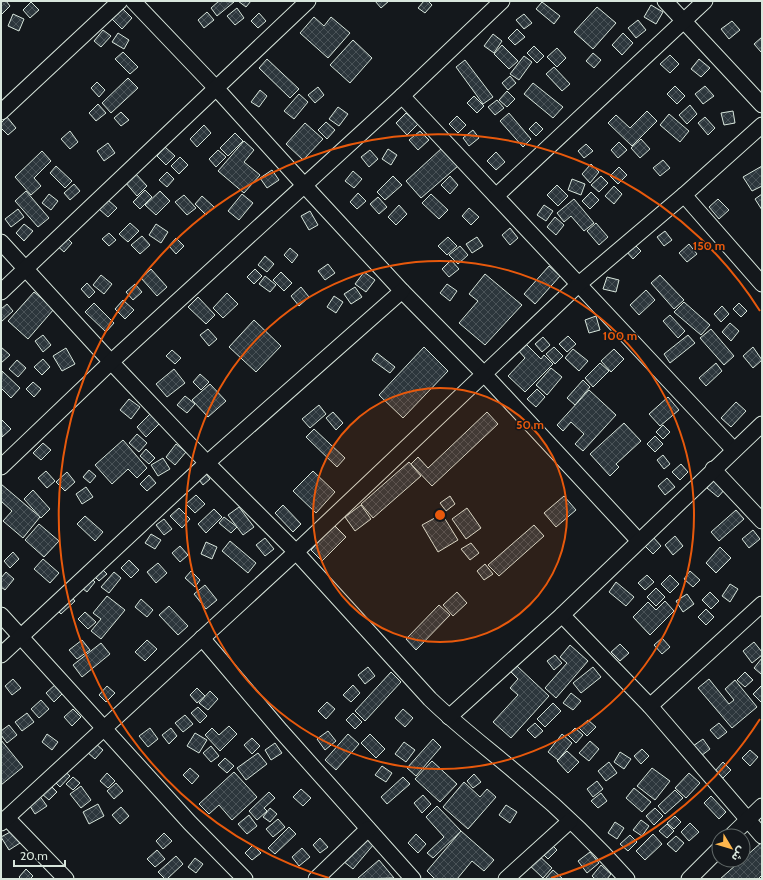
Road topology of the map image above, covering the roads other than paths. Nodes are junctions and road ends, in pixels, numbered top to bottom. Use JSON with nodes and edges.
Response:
{"nodes":[{"id":1,"x":120,"y":1,"type":"edge"},
{"id":2,"x":133,"y":1,"type":"edge"},
{"id":3,"x":308,"y":1,"type":"edge"},
{"id":4,"x":665,"y":1,"type":"edge"},
{"id":5,"x":705,"y":1,"type":"edge"},
{"id":6,"x":496,"y":3,"type":"edge"},
{"id":7,"x":684,"y":20,"type":"junction"},
{"id":8,"x":216,"y":88,"type":"junction"},
{"id":9,"x":402,"y":96,"type":"junction"},
{"id":10,"x":762,"y":105,"type":"edge"},
{"id":11,"x":1,"y":112,"type":"edge"},
{"id":12,"x":762,"y":125,"type":"edge"},
{"id":13,"x":304,"y":185,"type":"junction"},
{"id":14,"x":684,"y":195,"type":"junction"},
{"id":15,"x":496,"y":196,"type":"junction"},
{"id":16,"x":1,"y":242,"type":"edge"},
{"id":17,"x":26,"y":270,"type":"junction"},
{"id":18,"x":579,"y":284,"type":"junction"},
{"id":19,"x":762,"y":284,"type":"edge"},
{"id":20,"x":402,"y":291,"type":"junction"},
{"id":21,"x":1,"y":292,"type":"edge"},
{"id":22,"x":110,"y":362,"type":"junction"},
{"id":23,"x":485,"y":375,"type":"junction"},
{"id":24,"x":762,"y":424,"type":"edge"},
{"id":25,"x":734,"y":450,"type":"junction"},
{"id":26,"x":207,"y":463,"type":"junction"},
{"id":27,"x":1,"y":467,"type":"edge"},
{"id":28,"x":713,"y":469,"type":"junction"},
{"id":29,"x":762,"y":521,"type":"edge"},
{"id":30,"x":639,"y":541,"type":"junction"},
{"id":31,"x":296,"y":552,"type":"junction"},
{"id":32,"x":762,"y":604,"type":"edge"},
{"id":33,"x":1,"y":615,"type":"edge"},
{"id":34,"x":562,"y":615,"type":"junction"},
{"id":35,"x":22,"y":637,"type":"junction"},
{"id":36,"x":202,"y":638,"type":"junction"},
{"id":37,"x":1,"y":655,"type":"edge"},
{"id":38,"x":650,"y":706,"type":"junction"},
{"id":39,"x":449,"y":717,"type":"junction"},
{"id":40,"x":105,"y":727,"type":"junction"},
{"id":41,"x":762,"y":806,"type":"edge"},
{"id":42,"x":747,"y":820,"type":"junction"},
{"id":43,"x":4,"y":821,"type":"edge"},
{"id":44,"x":570,"y":821,"type":"junction"},
{"id":45,"x":739,"y":828,"type":"edge"},
{"id":46,"x":368,"y":829,"type":"junction"},
{"id":47,"x":762,"y":836,"type":"edge"},
{"id":48,"x":711,"y":856,"type":"edge"},
{"id":49,"x":66,"y":879,"type":"edge"},
{"id":50,"x":245,"y":879,"type":"edge"},
{"id":51,"x":316,"y":879,"type":"edge"},
{"id":52,"x":413,"y":879,"type":"edge"},
{"id":53,"x":506,"y":879,"type":"edge"},
{"id":54,"x":627,"y":879,"type":"edge"},
{"id":55,"x":689,"y":879,"type":"edge"}],
"edges":[{"from":1,"to":11,"type":"street"},
{"from":2,"to":8,"type":"street"},
{"from":3,"to":8,"type":"street"},
{"from":4,"to":7,"type":"street"},
{"from":5,"to":7,"type":"street"},
{"from":6,"to":9,"type":"street"},
{"from":7,"to":10,"type":"street"},
{"from":7,"to":15,"type":"street"},
{"from":8,"to":13,"type":"street"},
{"from":8,"to":17,"type":"street"},
{"from":9,"to":13,"type":"street"},
{"from":9,"to":15,"type":"street"},
{"from":12,"to":14,"type":"street"},
{"from":13,"to":20,"type":"street"},
{"from":13,"to":22,"type":"street"},
{"from":14,"to":18,"type":"street"},
{"from":14,"to":19,"type":"street"},
{"from":15,"to":18,"type":"street"},
{"from":16,"to":17,"type":"street"},
{"from":17,"to":21,"type":"street"},
{"from":17,"to":22,"type":"street"},
{"from":18,"to":23,"type":"street"},
{"from":18,"to":25,"type":"street"},
{"from":20,"to":23,"type":"street"},
{"from":20,"to":26,"type":"street"},
{"from":22,"to":26,"type":"street"},
{"from":22,"to":27,"type":"street"},
{"from":23,"to":30,"type":"street"},
{"from":23,"to":31,"type":"street"},
{"from":24,"to":25,"type":"street"},
{"from":25,"to":28,"type":"street"},
{"from":26,"to":31,"type":"street"},
{"from":26,"to":35,"type":"street"},
{"from":28,"to":29,"type":"street"},
{"from":28,"to":30,"type":"street"},
{"from":30,"to":34,"type":"street"},
{"from":31,"to":36,"type":"street"},
{"from":31,"to":39,"type":"street"},
{"from":32,"to":38,"type":"street"},
{"from":33,"to":35,"type":"street"},
{"from":34,"to":38,"type":"street"},
{"from":34,"to":39,"type":"street"},
{"from":35,"to":37,"type":"street"},
{"from":35,"to":40,"type":"street"},
{"from":36,"to":40,"type":"street"},
{"from":36,"to":46,"type":"street"},
{"from":38,"to":42,"type":"street"},
{"from":39,"to":44,"type":"street"},
{"from":40,"to":43,"type":"street"},
{"from":40,"to":50,"type":"street"},
{"from":41,"to":42,"type":"street"},
{"from":42,"to":45,"type":"street"},
{"from":42,"to":47,"type":"street"},
{"from":43,"to":49,"type":"street"},
{"from":44,"to":53,"type":"street"},
{"from":44,"to":54,"type":"street"},
{"from":46,"to":51,"type":"street"},
{"from":46,"to":52,"type":"street"},
{"from":48,"to":55,"type":"street"}]}
